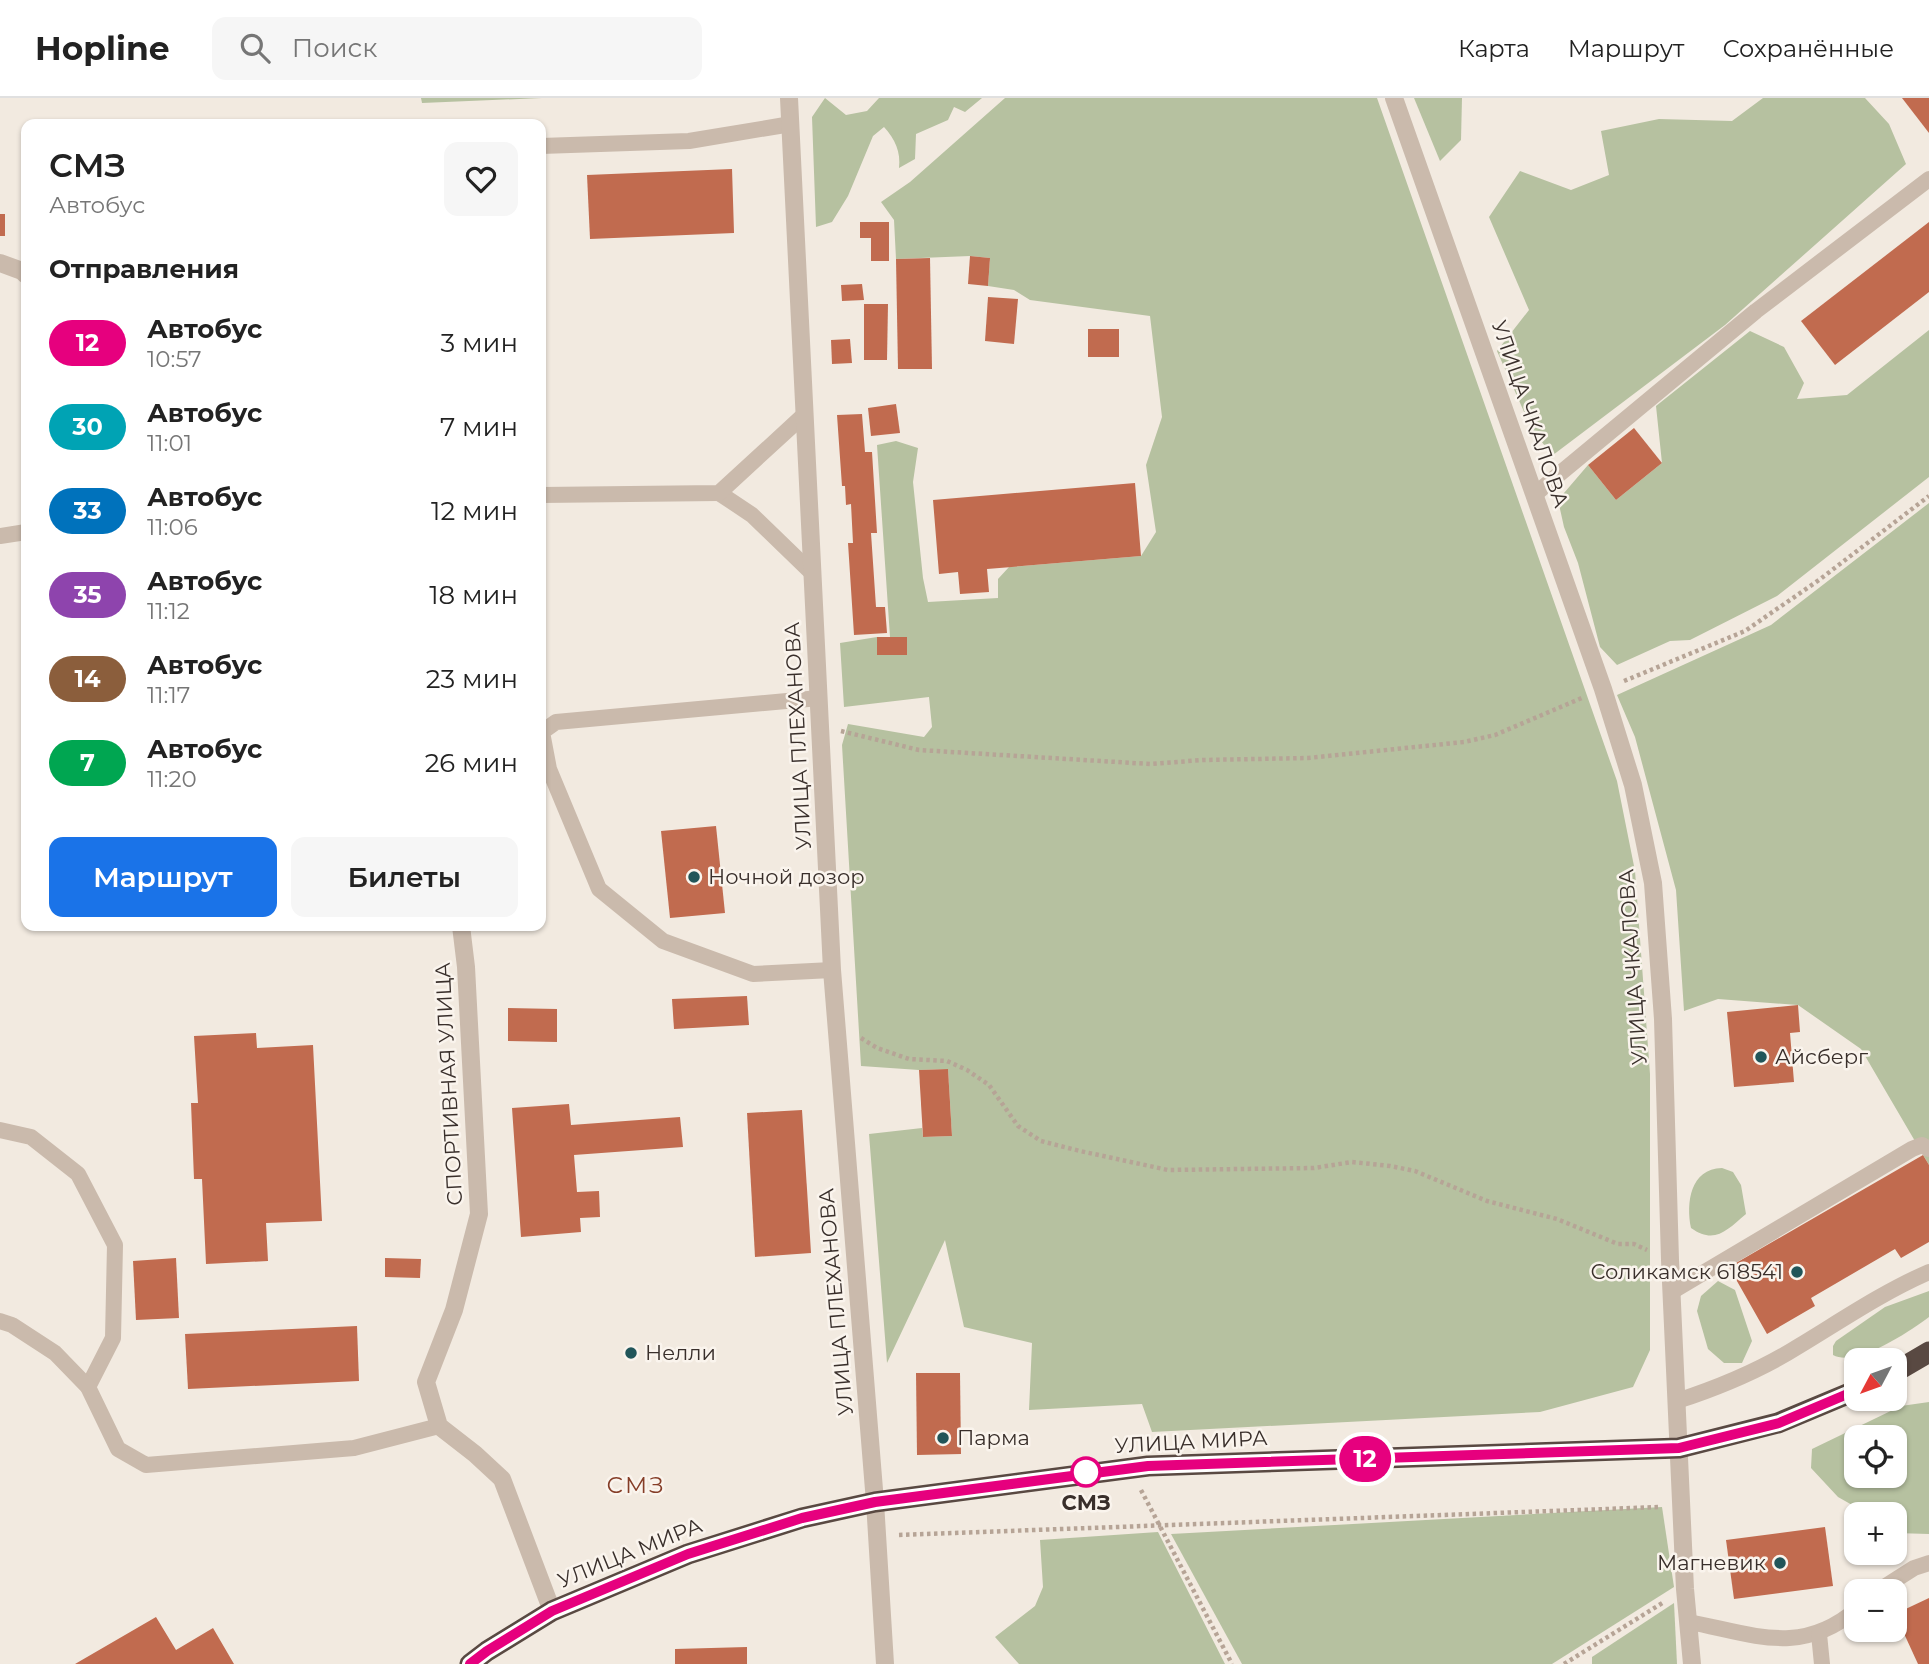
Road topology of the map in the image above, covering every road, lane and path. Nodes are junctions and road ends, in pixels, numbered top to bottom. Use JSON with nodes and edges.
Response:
{"nodes":[{"id":1,"x":789,"y":98,"type":"edge"},
{"id":2,"x":1394,"y":98,"type":"edge"},
{"id":3,"x":791,"y":124,"type":"junction"},
{"id":4,"x":546,"y":146,"type":"edge"},
{"id":5,"x":1929,"y":179,"type":"edge"},
{"id":6,"x":0,"y":263,"type":"edge"},
{"id":7,"x":21,"y":271,"type":"edge"},
{"id":8,"x":805,"y":414,"type":"junction"},
{"id":9,"x":719,"y":494,"type":"junction"},
{"id":10,"x":546,"y":495,"type":"edge"},
{"id":11,"x":1534,"y":495,"type":"junction"},
{"id":12,"x":1929,"y":496,"type":"edge"},
{"id":13,"x":21,"y":533,"type":"edge"},
{"id":14,"x":0,"y":536,"type":"edge"},
{"id":15,"x":813,"y":574,"type":"junction"},
{"id":16,"x":1603,"y":689,"type":"junction"},
{"id":17,"x":819,"y":698,"type":"junction"},
{"id":18,"x":820,"y":726,"type":"junction"},
{"id":19,"x":546,"y":729,"type":"edge"},
{"id":20,"x":546,"y":753,"type":"edge"},
{"id":21,"x":462,"y":931,"type":"edge"},
{"id":22,"x":832,"y":970,"type":"junction"},
{"id":23,"x":836,"y":1018,"type":"junction"},
{"id":24,"x":0,"y":1130,"type":"edge"},
{"id":25,"x":1929,"y":1149,"type":"edge"},
{"id":26,"x":1670,"y":1260,"type":"junction"},
{"id":27,"x":1929,"y":1272,"type":"edge"},
{"id":28,"x":1671,"y":1292,"type":"junction"},
{"id":29,"x":0,"y":1321,"type":"edge"},
{"id":30,"x":1929,"y":1352,"type":"edge"},
{"id":31,"x":1908,"y":1364,"type":"edge"},
{"id":32,"x":88,"y":1387,"type":"junction"},
{"id":33,"x":1844,"y":1396,"type":"edge"},
{"id":34,"x":1677,"y":1401,"type":"junction"},
{"id":35,"x":439,"y":1426,"type":"junction"},
{"id":36,"x":1679,"y":1448,"type":"junction"},
{"id":37,"x":1130,"y":1468,"type":"junction"},
{"id":38,"x":875,"y":1502,"type":"junction"},
{"id":39,"x":1682,"y":1507,"type":"junction"},
{"id":40,"x":1160,"y":1527,"type":"junction"},
{"id":41,"x":877,"y":1536,"type":"junction"},
{"id":42,"x":1929,"y":1563,"type":"edge"},
{"id":43,"x":1897,"y":1579,"type":"edge"},
{"id":44,"x":1685,"y":1589,"type":"junction"},
{"id":45,"x":552,"y":1611,"type":"junction"},
{"id":46,"x":1844,"y":1618,"type":"edge"},
{"id":47,"x":1689,"y":1622,"type":"junction"},
{"id":48,"x":1819,"y":1634,"type":"junction"},
{"id":49,"x":470,"y":1664,"type":"edge"},
{"id":50,"x":885,"y":1664,"type":"edge"},
{"id":51,"x":1232,"y":1664,"type":"edge"},
{"id":52,"x":1564,"y":1664,"type":"edge"},
{"id":53,"x":1692,"y":1664,"type":"edge"},
{"id":54,"x":1822,"y":1664,"type":"edge"}],
"edges":[{"from":1,"to":3,"type":"street","name":"УЛИЦА ПЛЕХАНОВА"},
{"from":2,"to":11,"type":"street","name":"УЛИЦА ЧКАЛОВА"},
{"from":3,"to":4,"type":"lane"},
{"from":3,"to":8,"type":"street","name":"УЛИЦА ПЛЕХАНОВА"},
{"from":5,"to":11,"type":"lane"},
{"from":6,"to":7,"type":"street"},
{"from":8,"to":9,"type":"lane"},
{"from":8,"to":15,"type":"street","name":"УЛИЦА ПЛЕХАНОВА"},
{"from":9,"to":10,"type":"lane"},
{"from":9,"to":15,"type":"lane"},
{"from":11,"to":16,"type":"street","name":"УЛИЦА ЧКАЛОВА"},
{"from":12,"to":16,"type":"path"},
{"from":13,"to":14,"type":"lane"},
{"from":15,"to":17,"type":"street","name":"УЛИЦА ПЛЕХАНОВА"},
{"from":16,"to":18,"type":"path"},
{"from":16,"to":26,"type":"street","name":"УЛИЦА ЧКАЛОВА"},
{"from":17,"to":18,"type":"street","name":"УЛИЦА ПЛЕХАНОВА"},
{"from":17,"to":19,"type":"lane"},
{"from":18,"to":22,"type":"street","name":"УЛИЦА ПЛЕХАНОВА"},
{"from":20,"to":22,"type":"lane"},
{"from":21,"to":35,"type":"street","name":"СПОРТИВНАЯ УЛИЦА"},
{"from":22,"to":23,"type":"street","name":"УЛИЦА ПЛЕХАНОВА"},
{"from":23,"to":26,"type":"path"},
{"from":23,"to":38,"type":"street","name":"УЛИЦА ПЛЕХАНОВА"},
{"from":24,"to":32,"type":"lane"},
{"from":25,"to":28,"type":"lane"},
{"from":26,"to":28,"type":"street","name":"УЛИЦА ЧКАЛОВА"},
{"from":27,"to":34,"type":"lane"},
{"from":28,"to":34,"type":"street","name":"УЛИЦА ЧКАЛОВА"},
{"from":29,"to":32,"type":"lane"},
{"from":30,"to":31,"type":"highway"},
{"from":32,"to":35,"type":"lane"},
{"from":33,"to":36,"type":"highway","name":"УЛИЦА МИРА"},
{"from":34,"to":36,"type":"street","name":"УЛИЦА ЧКАЛОВА"},
{"from":35,"to":45,"type":"street"},
{"from":36,"to":37,"type":"highway","name":"УЛИЦА МИРА"},
{"from":36,"to":39,"type":"street","name":"УЛИЦА ЧКАЛОВА"},
{"from":37,"to":38,"type":"highway","name":"УЛИЦА МИРА"},
{"from":37,"to":40,"type":"path"},
{"from":38,"to":41,"type":"street","name":"УЛИЦА ПЛЕХАНОВА"},
{"from":38,"to":45,"type":"highway","name":"УЛИЦА МИРА"},
{"from":39,"to":40,"type":"path"},
{"from":39,"to":44,"type":"street","name":"УЛИЦА ЧКАЛОВА"},
{"from":40,"to":41,"type":"path"},
{"from":40,"to":51,"type":"path"},
{"from":41,"to":50,"type":"street","name":"УЛИЦА ПЛЕХАНОВА"},
{"from":42,"to":43,"type":"lane"},
{"from":44,"to":47,"type":"street","name":"УЛИЦА ЧКАЛОВА"},
{"from":44,"to":52,"type":"path"},
{"from":45,"to":49,"type":"highway","name":"УЛИЦА МИРА"},
{"from":46,"to":48,"type":"lane"},
{"from":47,"to":48,"type":"lane"},
{"from":47,"to":53,"type":"street","name":"УЛИЦА ЧКАЛОВА"},
{"from":48,"to":54,"type":"lane"}]}
